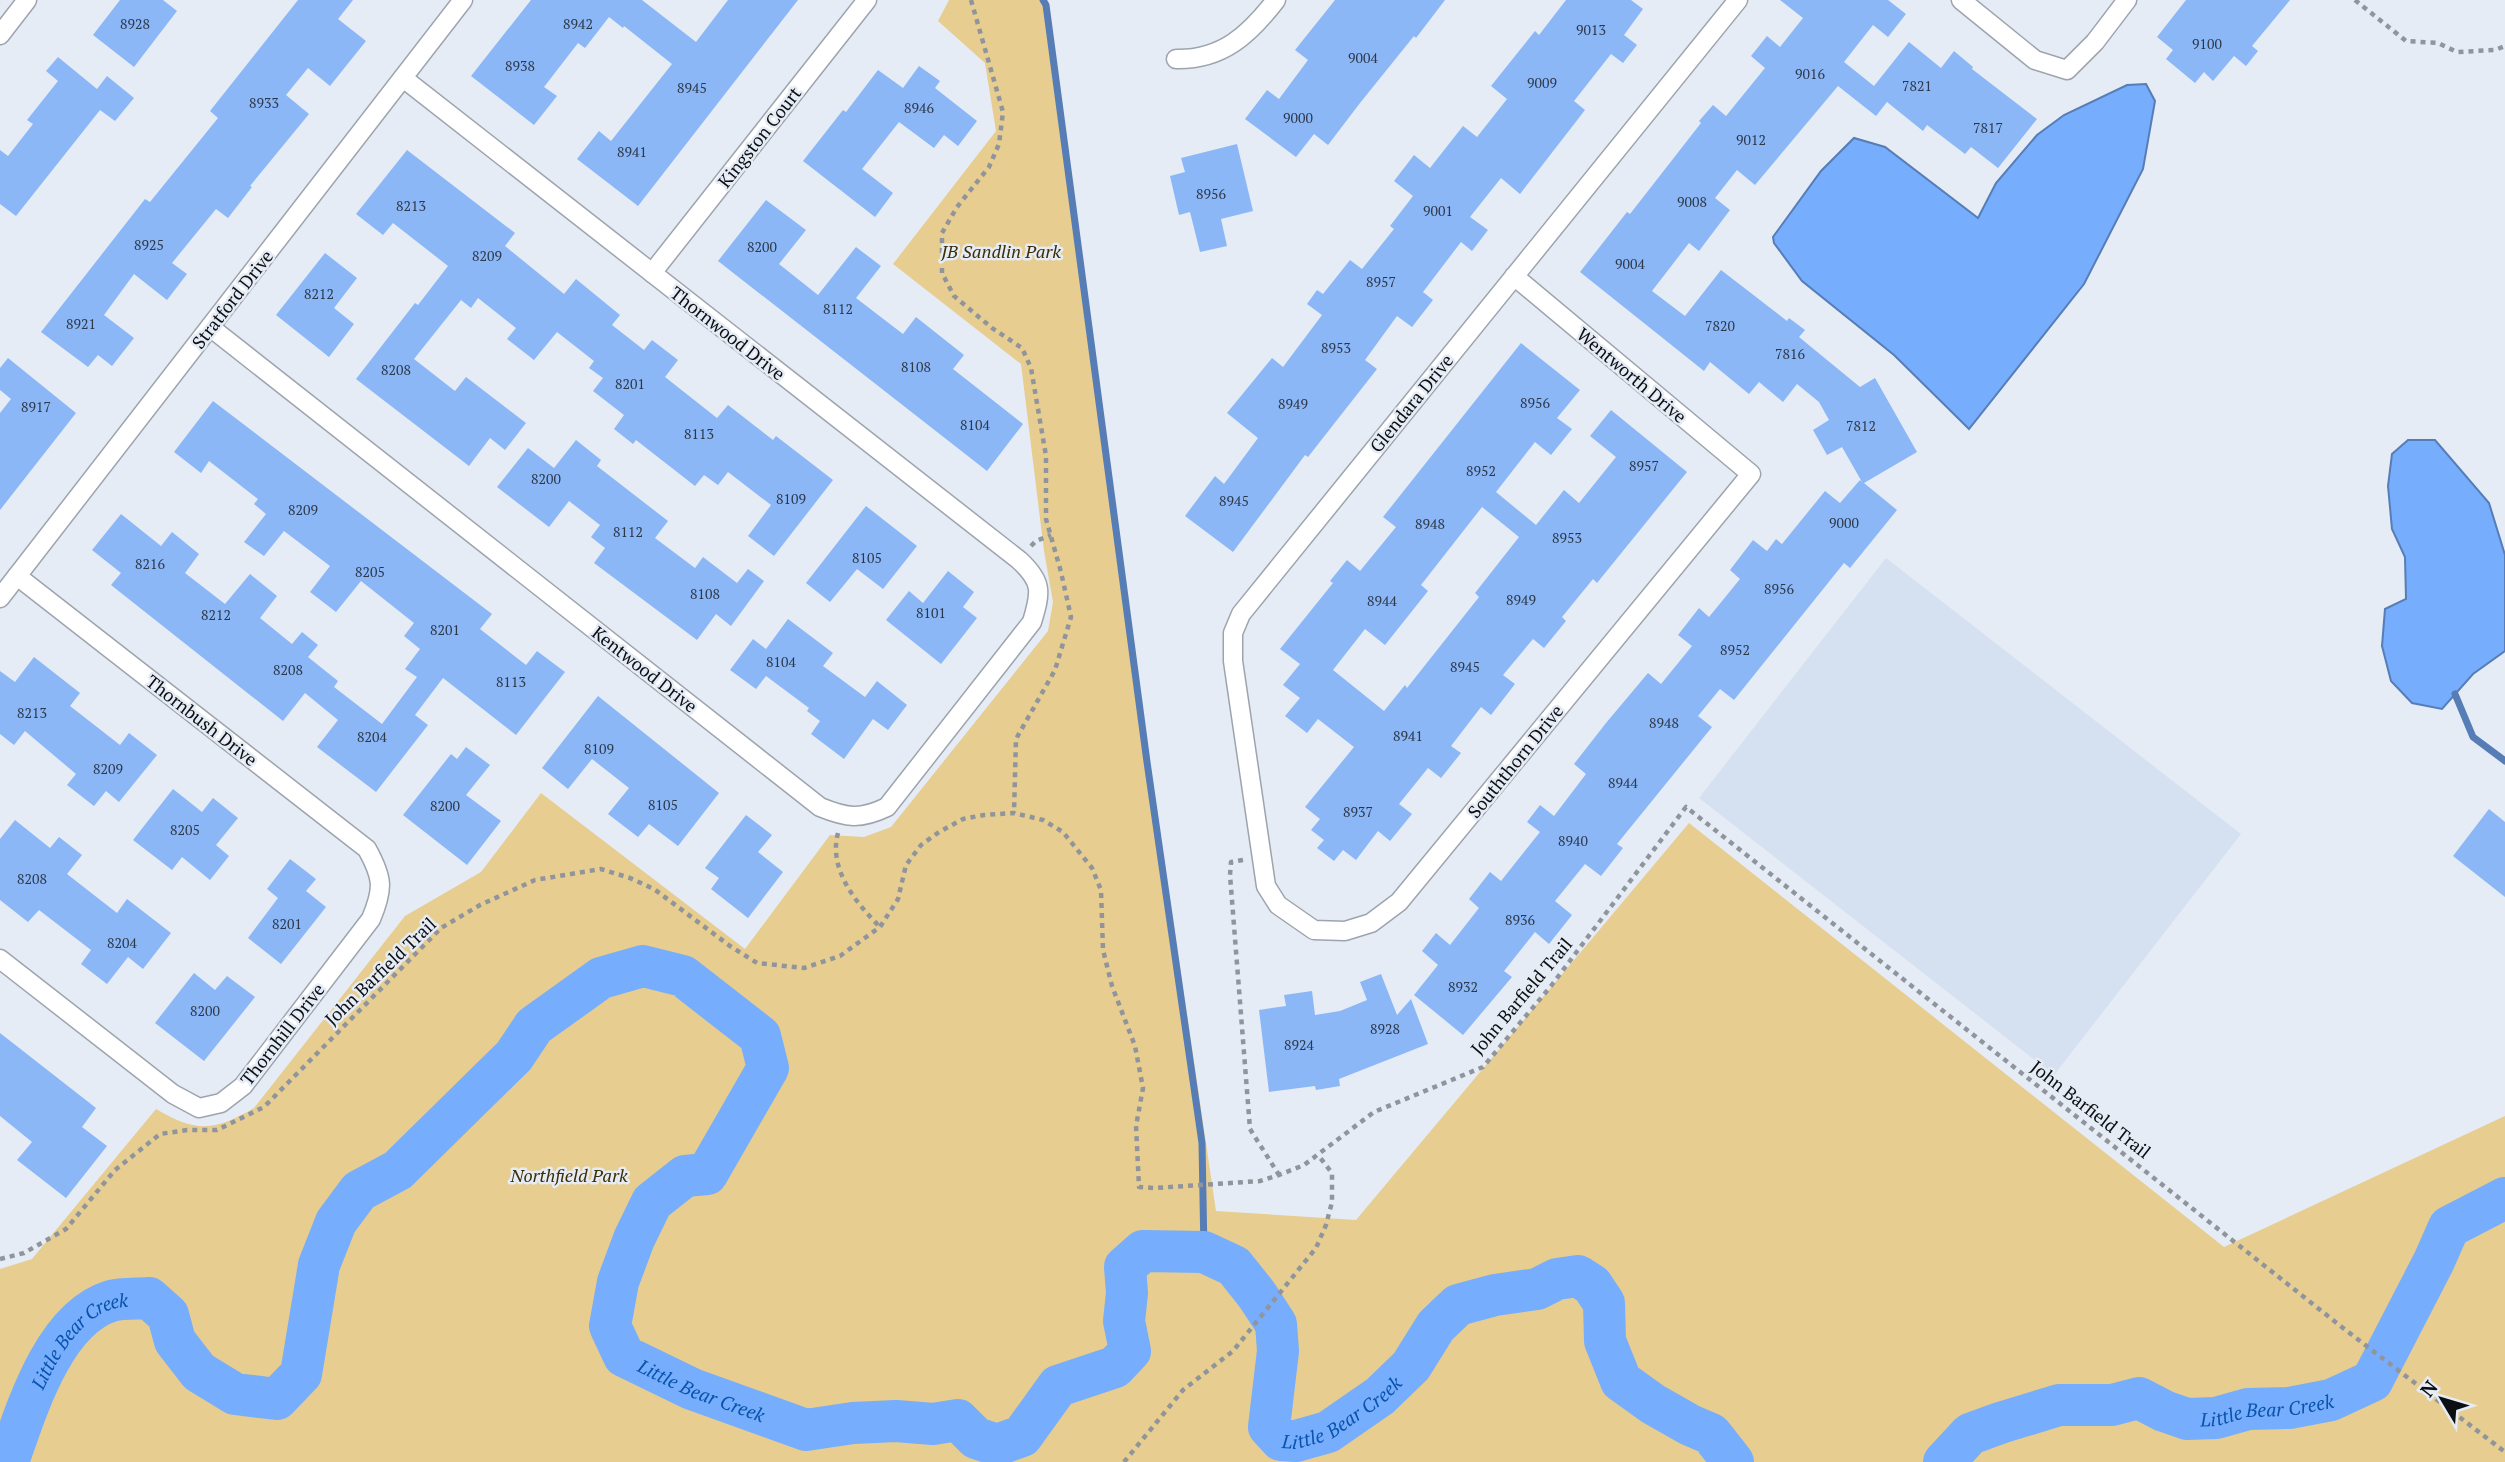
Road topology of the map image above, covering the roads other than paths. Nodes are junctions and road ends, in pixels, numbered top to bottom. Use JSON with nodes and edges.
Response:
{"nodes":[{"id":1,"x":27,"y":0,"type":"edge"},
{"id":2,"x":463,"y":0,"type":"edge"},
{"id":3,"x":867,"y":0,"type":"edge"},
{"id":4,"x":1276,"y":0,"type":"edge"},
{"id":5,"x":1738,"y":0,"type":"edge"},
{"id":6,"x":1961,"y":0,"type":"edge"},
{"id":7,"x":2127,"y":0,"type":"edge"},
{"id":8,"x":0,"y":35,"type":"edge"},
{"id":9,"x":1175,"y":59,"type":"dead end"},
{"id":10,"x":403,"y":78,"type":"junction"},
{"id":11,"x":652,"y":273,"type":"junction"},
{"id":12,"x":1514,"y":276,"type":"junction"},
{"id":13,"x":210,"y":327,"type":"junction"},
{"id":14,"x":1751,"y":474,"type":"joint"},
{"id":15,"x":17,"y":576,"type":"junction"},
{"id":16,"x":0,"y":598,"type":"edge"},
{"id":17,"x":843,"y":817,"type":"joint"},
{"id":18,"x":1262,"y":857,"type":"joint"},
{"id":19,"x":379,"y":870,"type":"joint"},
{"id":20,"x":0,"y":959,"type":"edge"}],
"edges":[{"from":1,"to":8,"type":"street"},
{"from":2,"to":10,"type":"street","name":"Stratford Drive"},
{"from":3,"to":11,"type":"street","name":"Kingston Court"},
{"from":4,"to":9,"type":"street"},
{"from":5,"to":12,"type":"street","name":"Glendara Drive"},
{"from":6,"to":7,"type":"street"},
{"from":10,"to":11,"type":"street","name":"Thornwood Drive"},
{"from":10,"to":13,"type":"street","name":"Stratford Drive"},
{"from":11,"to":17,"type":"street","name":"Thornwood Drive"},
{"from":12,"to":14,"type":"street","name":"Wentworth Drive"},
{"from":12,"to":18,"type":"street","name":"Glendara Drive"},
{"from":13,"to":15,"type":"street","name":"Stratford Drive"},
{"from":13,"to":17,"type":"street","name":"Kentwood Drive"},
{"from":14,"to":18,"type":"street","name":"Souththorn Drive"},
{"from":15,"to":16,"type":"street","name":"Stratford Drive"},
{"from":15,"to":19,"type":"street","name":"Thornbush Drive"},
{"from":19,"to":20,"type":"street","name":"Thornhill Drive"}]}
